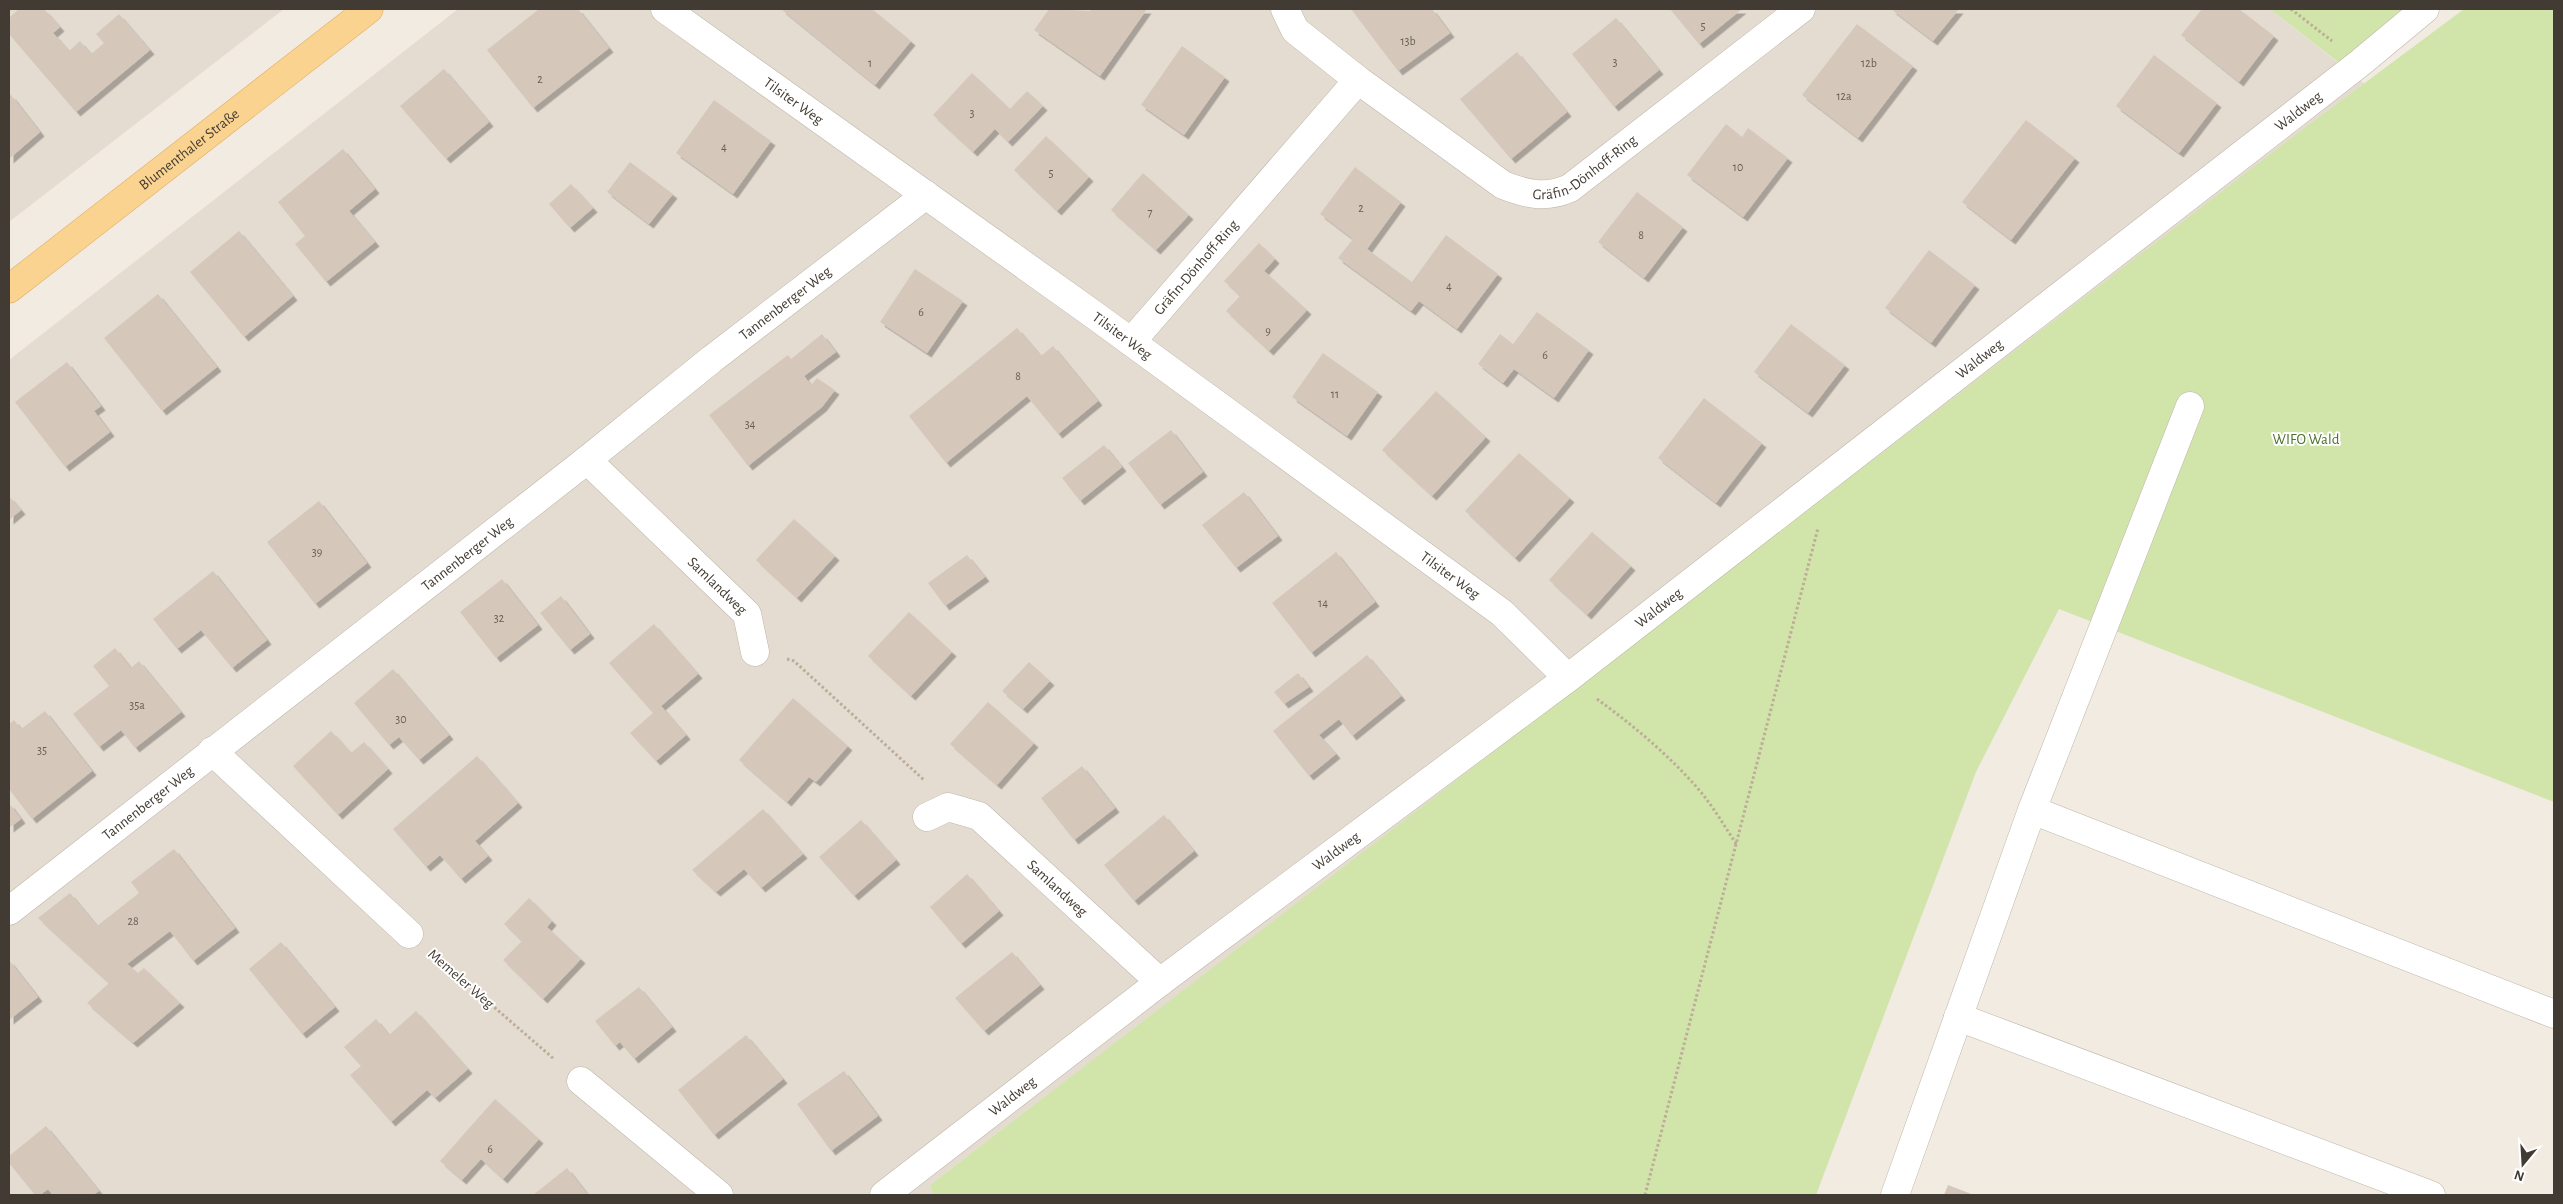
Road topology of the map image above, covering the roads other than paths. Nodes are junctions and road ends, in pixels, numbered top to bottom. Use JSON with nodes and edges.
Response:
{"nodes":[{"id":1,"x":369,"y":9,"type":"edge"},
{"id":2,"x":664,"y":9,"type":"edge"},
{"id":3,"x":1286,"y":9,"type":"edge"},
{"id":4,"x":1801,"y":9,"type":"edge"},
{"id":5,"x":2426,"y":9,"type":"edge"},
{"id":6,"x":1358,"y":80,"type":"junction"},
{"id":7,"x":926,"y":195,"type":"junction"},
{"id":8,"x":9,"y":289,"type":"edge"},
{"id":9,"x":1131,"y":342,"type":"junction"},
{"id":10,"x":2190,"y":406,"type":"dead end"},
{"id":11,"x":587,"y":460,"type":"junction"},
{"id":12,"x":755,"y":652,"type":"road end"},
{"id":13,"x":1568,"y":678,"type":"junction"},
{"id":14,"x":212,"y":751,"type":"junction"},
{"id":15,"x":2032,"y":810,"type":"junction"},
{"id":16,"x":938,"y":812,"type":"road end"},
{"id":17,"x":9,"y":912,"type":"edge"},
{"id":18,"x":409,"y":934,"type":"road end"},
{"id":19,"x":1160,"y":982,"type":"junction"},
{"id":20,"x":2554,"y":1014,"type":"edge"},
{"id":21,"x":1958,"y":1017,"type":"junction"},
{"id":22,"x":581,"y":1081,"type":"road end"},
{"id":23,"x":719,"y":1195,"type":"edge"},
{"id":24,"x":884,"y":1195,"type":"edge"},
{"id":25,"x":1895,"y":1195,"type":"edge"},
{"id":26,"x":2431,"y":1195,"type":"edge"}],
"edges":[{"from":1,"to":8,"type":"main road","name":"Blumenthaler Straße"},
{"from":2,"to":7,"type":"street","name":"Tilsiter Weg"},
{"from":3,"to":6,"type":"street","name":"Gräfin-Dönhoff-Ring"},
{"from":4,"to":6,"type":"street","name":"Gräfin-Dönhoff-Ring"},
{"from":5,"to":13,"type":"street","name":"Waldweg"},
{"from":6,"to":9,"type":"street","name":"Gräfin-Dönhoff-Ring"},
{"from":7,"to":9,"type":"street","name":"Tilsiter Weg"},
{"from":7,"to":11,"type":"street","name":"Tannenberger Weg"},
{"from":9,"to":13,"type":"street","name":"Tilsiter Weg"},
{"from":10,"to":15,"type":"street"},
{"from":11,"to":12,"type":"street","name":"Samlandweg"},
{"from":11,"to":14,"type":"street","name":"Tannenberger Weg"},
{"from":13,"to":19,"type":"street","name":"Waldweg"},
{"from":14,"to":17,"type":"street","name":"Tannenberger Weg"},
{"from":14,"to":18,"type":"street"},
{"from":15,"to":20,"type":"street"},
{"from":15,"to":21,"type":"street"},
{"from":16,"to":19,"type":"street","name":"Samlandweg"},
{"from":19,"to":24,"type":"street","name":"Waldweg"},
{"from":21,"to":25,"type":"street"},
{"from":21,"to":26,"type":"street"},
{"from":22,"to":23,"type":"street"}]}
